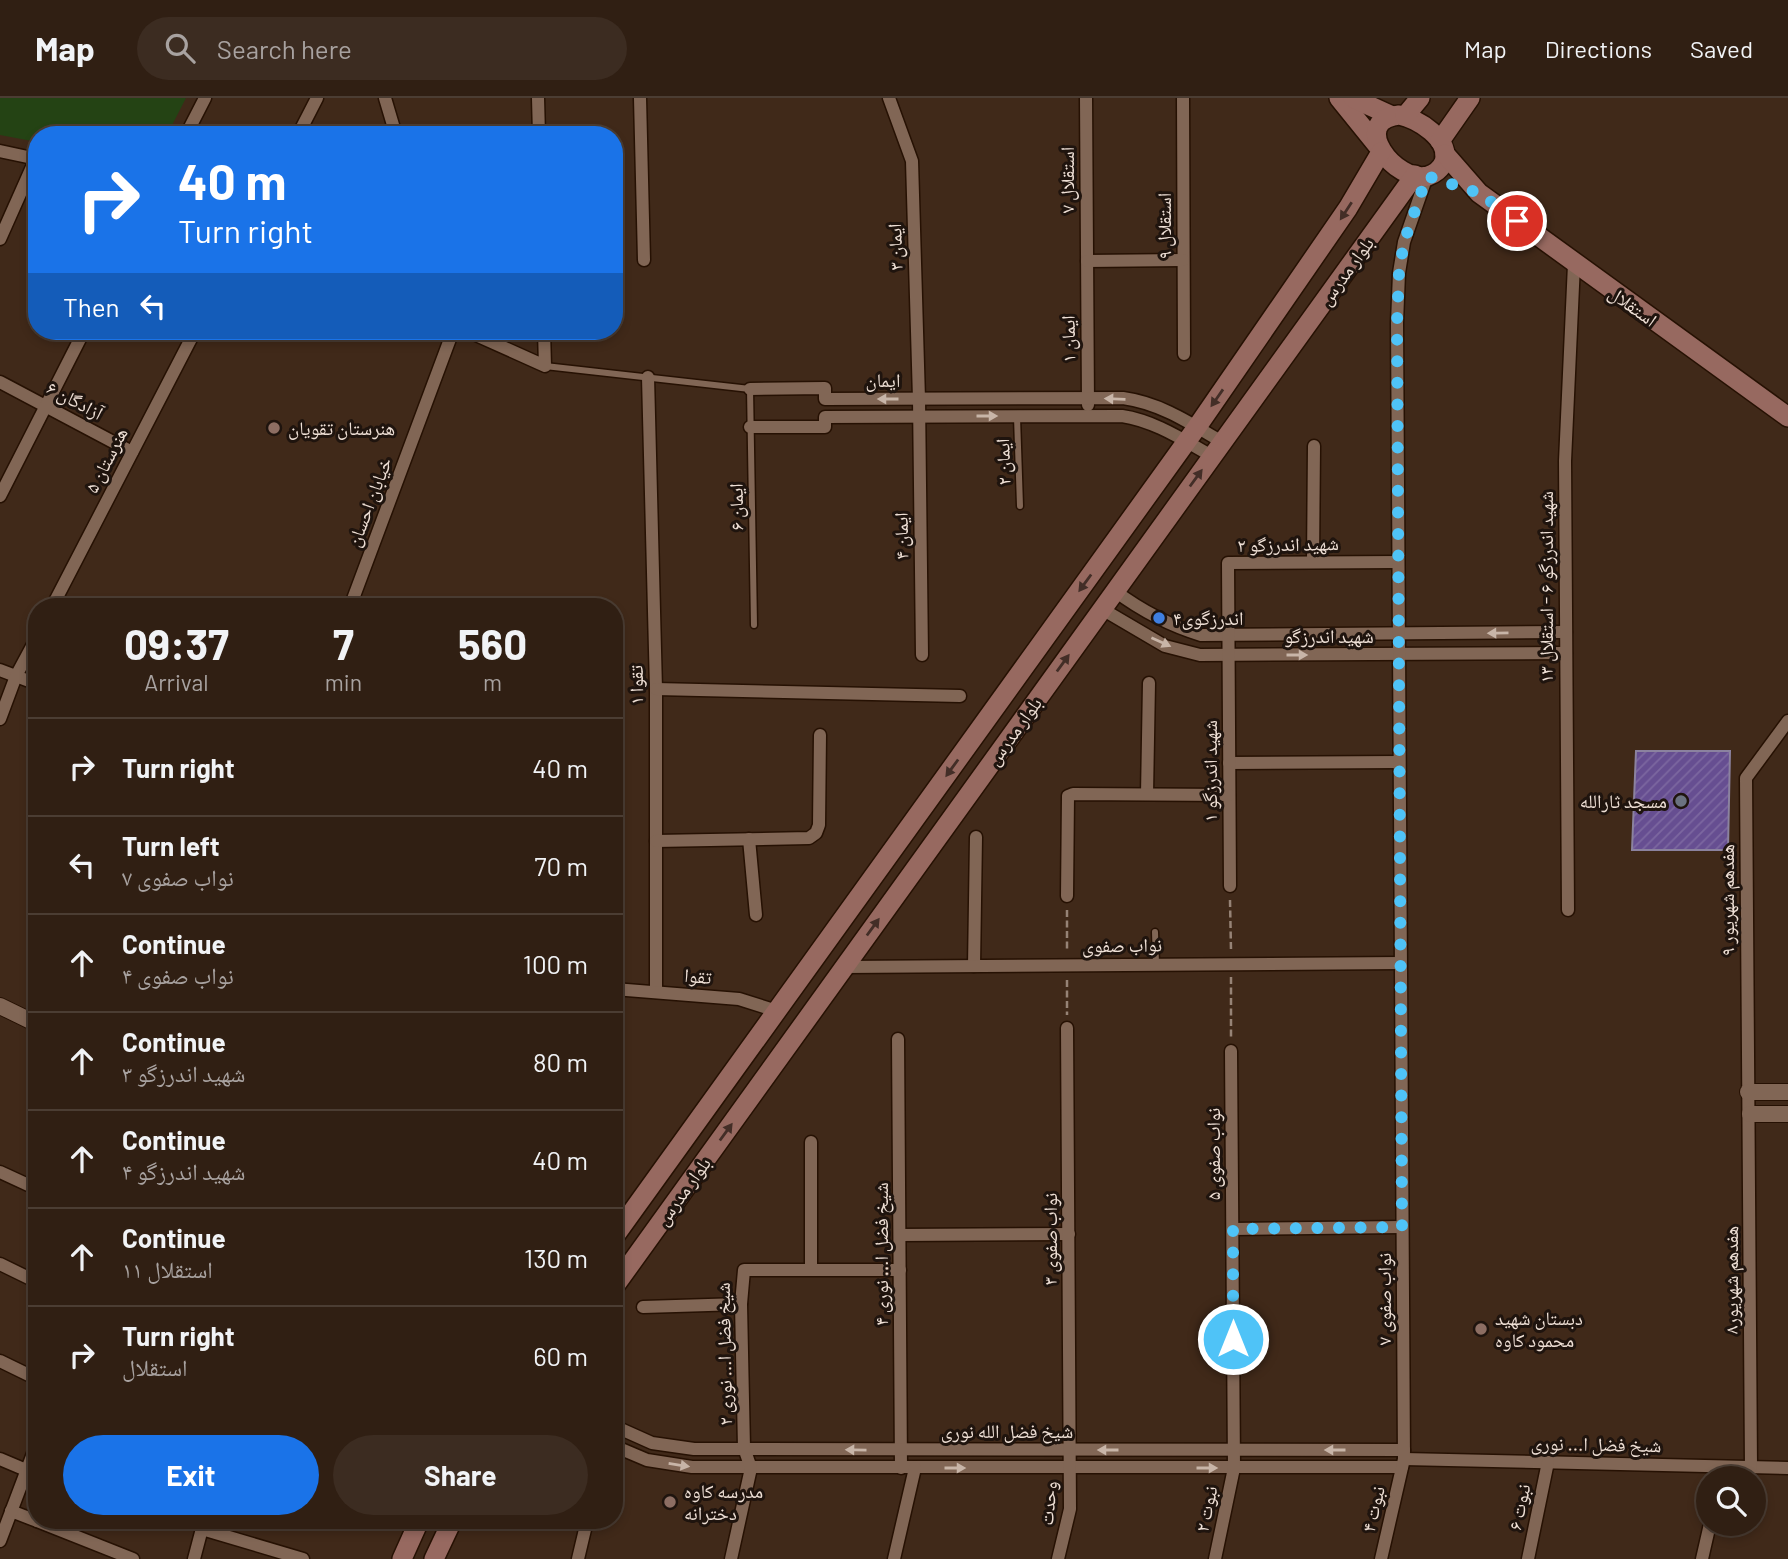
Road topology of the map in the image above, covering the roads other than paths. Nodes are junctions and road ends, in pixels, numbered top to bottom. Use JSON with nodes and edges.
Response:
{"nodes":[{"id":1,"x":205,"y":98,"type":"edge"},
{"id":2,"x":317,"y":98,"type":"edge"},
{"id":3,"x":385,"y":98,"type":"edge"},
{"id":4,"x":538,"y":98,"type":"edge"},
{"id":5,"x":640,"y":98,"type":"edge"},
{"id":6,"x":889,"y":98,"type":"edge"},
{"id":7,"x":1086,"y":98,"type":"edge"},
{"id":8,"x":1183,"y":98,"type":"edge"},
{"id":9,"x":1339,"y":98,"type":"edge"},
{"id":10,"x":1353,"y":98,"type":"edge"},
{"id":11,"x":1420,"y":98,"type":"edge"},
{"id":12,"x":1469,"y":98,"type":"edge"},
{"id":13,"x":1398,"y":116,"type":"junction"},
{"id":14,"x":191,"y":126,"type":"edge"},
{"id":15,"x":303,"y":126,"type":"edge"},
{"id":16,"x":393,"y":126,"type":"edge"},
{"id":17,"x":539,"y":126,"type":"edge"},
{"id":18,"x":1442,"y":147,"type":"junction"},
{"id":19,"x":1379,"y":149,"type":"junction"},
{"id":20,"x":0,"y":151,"type":"edge"},
{"id":21,"x":28,"y":156,"type":"edge"},
{"id":22,"x":28,"y":176,"type":"edge"},
{"id":23,"x":1424,"y":176,"type":"junction"},
{"id":24,"x":1479,"y":193,"type":"junction"},
{"id":25,"x":0,"y":239,"type":"edge"},
{"id":26,"x":644,"y":260,"type":"dead end"},
{"id":27,"x":1183,"y":260,"type":"junction"},
{"id":28,"x":1087,"y":261,"type":"junction"},
{"id":29,"x":1574,"y":264,"type":"junction"},
{"id":30,"x":79,"y":340,"type":"edge"},
{"id":31,"x":190,"y":340,"type":"edge"},
{"id":32,"x":450,"y":340,"type":"edge"},
{"id":33,"x":487,"y":340,"type":"edge"},
{"id":34,"x":544,"y":340,"type":"edge"},
{"id":35,"x":1184,"y":354,"type":"dead end"},
{"id":36,"x":545,"y":366,"type":"junction"},
{"id":37,"x":648,"y":377,"type":"junction"},
{"id":38,"x":0,"y":382,"type":"edge"},
{"id":39,"x":750,"y":389,"type":"junction"},
{"id":40,"x":1088,"y":398,"type":"junction"},
{"id":41,"x":825,"y":399,"type":"junction"},
{"id":42,"x":919,"y":399,"type":"junction"},
{"id":43,"x":46,"y":406,"type":"junction"},
{"id":44,"x":919,"y":416,"type":"junction"},
{"id":45,"x":1017,"y":416,"type":"junction"},
{"id":46,"x":1088,"y":416,"type":"junction"},
{"id":47,"x":825,"y":417,"type":"junction"},
{"id":48,"x":1788,"y":417,"type":"edge"},
{"id":49,"x":750,"y":427,"type":"junction"},
{"id":50,"x":1192,"y":435,"type":"junction"},
{"id":51,"x":1314,"y":446,"type":"dead end"},
{"id":52,"x":1217,"y":449,"type":"junction"},
{"id":53,"x":132,"y":452,"type":"junction"},
{"id":54,"x":0,"y":495,"type":"edge"},
{"id":55,"x":1020,"y":506,"type":"dead end"},
{"id":56,"x":1313,"y":562,"type":"junction"},
{"id":57,"x":1398,"y":562,"type":"junction"},
{"id":58,"x":1115,"y":591,"type":"junction"},
{"id":59,"x":57,"y":598,"type":"edge"},
{"id":60,"x":352,"y":598,"type":"edge"},
{"id":61,"x":1102,"y":609,"type":"junction"},
{"id":62,"x":754,"y":625,"type":"dead end"},
{"id":63,"x":1566,"y":632,"type":"junction"},
{"id":64,"x":1398,"y":634,"type":"junction"},
{"id":65,"x":1229,"y":636,"type":"junction"},
{"id":66,"x":1566,"y":653,"type":"junction"},
{"id":67,"x":28,"y":654,"type":"edge"},
{"id":68,"x":922,"y":655,"type":"dead end"},
{"id":69,"x":1398,"y":655,"type":"junction"},
{"id":70,"x":1229,"y":656,"type":"junction"},
{"id":71,"x":0,"y":670,"type":"edge"},
{"id":72,"x":16,"y":676,"type":"junction"},
{"id":73,"x":28,"y":681,"type":"edge"},
{"id":74,"x":1149,"y":683,"type":"dead end"},
{"id":75,"x":656,"y":689,"type":"junction"},
{"id":76,"x":960,"y":696,"type":"dead end"},
{"id":77,"x":0,"y":719,"type":"edge"},
{"id":78,"x":1788,"y":721,"type":"edge"},
{"id":79,"x":820,"y":735,"type":"dead end"},
{"id":80,"x":1399,"y":762,"type":"junction"},
{"id":81,"x":1229,"y":763,"type":"junction"},
{"id":82,"x":1147,"y":794,"type":"junction"},
{"id":83,"x":1229,"y":795,"type":"junction"},
{"id":84,"x":976,"y":837,"type":"dead end"},
{"id":85,"x":749,"y":839,"type":"junction"},
{"id":86,"x":656,"y":841,"type":"junction"},
{"id":87,"x":1230,"y":886,"type":"dead end"},
{"id":88,"x":1067,"y":896,"type":"dead end"},
{"id":89,"x":1569,"y":910,"type":"dead end"},
{"id":90,"x":756,"y":915,"type":"dead end"},
{"id":91,"x":1155,"y":932,"type":"dead end"},
{"id":92,"x":1400,"y":963,"type":"junction"},
{"id":93,"x":1156,"y":964,"type":"junction"},
{"id":94,"x":974,"y":966,"type":"junction"},
{"id":95,"x":845,"y":967,"type":"junction"},
{"id":96,"x":623,"y":990,"type":"edge"},
{"id":97,"x":656,"y":992,"type":"junction"},
{"id":98,"x":0,"y":1006,"type":"edge"},
{"id":99,"x":777,"y":1011,"type":"junction"},
{"id":100,"x":28,"y":1020,"type":"edge"},
{"id":101,"x":1068,"y":1028,"type":"dead end"},
{"id":102,"x":898,"y":1039,"type":"dead end"},
{"id":103,"x":1231,"y":1051,"type":"dead end"},
{"id":104,"x":1748,"y":1092,"type":"junction"},
{"id":105,"x":1788,"y":1092,"type":"edge"},
{"id":106,"x":1750,"y":1114,"type":"junction"},
{"id":107,"x":1788,"y":1114,"type":"edge"},
{"id":108,"x":811,"y":1142,"type":"dead end"},
{"id":109,"x":0,"y":1171,"type":"edge"},
{"id":110,"x":28,"y":1185,"type":"edge"},
{"id":111,"x":623,"y":1225,"type":"edge"},
{"id":112,"x":1402,"y":1227,"type":"junction"},
{"id":113,"x":1233,"y":1229,"type":"junction"},
{"id":114,"x":1069,"y":1234,"type":"junction"},
{"id":115,"x":900,"y":1235,"type":"junction"},
{"id":116,"x":0,"y":1264,"type":"edge"},
{"id":117,"x":811,"y":1269,"type":"junction"},
{"id":118,"x":900,"y":1270,"type":"junction"},
{"id":119,"x":623,"y":1275,"type":"edge"},
{"id":120,"x":28,"y":1278,"type":"edge"},
{"id":121,"x":741,"y":1304,"type":"junction"},
{"id":122,"x":643,"y":1307,"type":"dead end"},
{"id":123,"x":0,"y":1361,"type":"edge"},
{"id":124,"x":28,"y":1375,"type":"edge"},
{"id":125,"x":623,"y":1430,"type":"edge"},
{"id":126,"x":744,"y":1448,"type":"junction"},
{"id":127,"x":623,"y":1450,"type":"edge"},
{"id":128,"x":901,"y":1450,"type":"junction"},
{"id":129,"x":1070,"y":1450,"type":"junction"},
{"id":130,"x":1234,"y":1450,"type":"junction"},
{"id":131,"x":0,"y":1459,"type":"edge"},
{"id":132,"x":1403,"y":1459,"type":"junction"},
{"id":133,"x":1548,"y":1462,"type":"junction"},
{"id":134,"x":28,"y":1465,"type":"edge"},
{"id":135,"x":1751,"y":1466,"type":"edge"},
{"id":136,"x":1766,"y":1467,"type":"edge"},
{"id":137,"x":751,"y":1468,"type":"junction"},
{"id":138,"x":908,"y":1468,"type":"junction"},
{"id":139,"x":1070,"y":1468,"type":"junction"},
{"id":140,"x":1234,"y":1468,"type":"junction"},
{"id":141,"x":1788,"y":1468,"type":"edge"},
{"id":142,"x":26,"y":1470,"type":"junction"},
{"id":143,"x":1696,"y":1471,"type":"edge"},
{"id":144,"x":11,"y":1511,"type":"junction"},
{"id":145,"x":28,"y":1518,"type":"edge"},
{"id":146,"x":57,"y":1529,"type":"edge"},
{"id":147,"x":202,"y":1529,"type":"edge"},
{"id":148,"x":215,"y":1529,"type":"edge"},
{"id":149,"x":415,"y":1529,"type":"edge"},
{"id":150,"x":448,"y":1529,"type":"edge"},
{"id":151,"x":585,"y":1529,"type":"edge"},
{"id":152,"x":1707,"y":1536,"type":"edge"},
{"id":153,"x":0,"y":1541,"type":"edge"},
{"id":154,"x":133,"y":1559,"type":"edge"},
{"id":155,"x":194,"y":1559,"type":"edge"},
{"id":156,"x":303,"y":1559,"type":"edge"},
{"id":157,"x":402,"y":1559,"type":"edge"},
{"id":158,"x":434,"y":1559,"type":"edge"},
{"id":159,"x":578,"y":1559,"type":"edge"},
{"id":160,"x":731,"y":1559,"type":"edge"},
{"id":161,"x":894,"y":1559,"type":"edge"},
{"id":162,"x":1058,"y":1559,"type":"edge"},
{"id":163,"x":1215,"y":1559,"type":"edge"},
{"id":164,"x":1381,"y":1559,"type":"edge"},
{"id":165,"x":1528,"y":1559,"type":"edge"},
{"id":166,"x":1702,"y":1559,"type":"edge"}],
"edges":[{"from":1,"to":14,"type":"street"},
{"from":2,"to":15,"type":"street"},
{"from":3,"to":16,"type":"street"},
{"from":4,"to":17,"type":"street"},
{"from":5,"to":26,"type":"street"},
{"from":6,"to":42,"type":"street","name":"ایمان ۳"},
{"from":7,"to":28,"type":"street","name":"استقلال ۷"},
{"from":8,"to":27,"type":"street","name":"استقلال ۹"},
{"from":9,"to":19,"type":"main road"},
{"from":10,"to":13,"type":"main road"},
{"from":11,"to":13,"type":"main road"},
{"from":12,"to":18,"type":"main road"},
{"from":13,"to":18,"type":"main road"},
{"from":13,"to":19,"type":"main road"},
{"from":18,"to":23,"type":"main road"},
{"from":18,"to":24,"type":"main road","name":"استقلال"},
{"from":19,"to":23,"type":"main road"},
{"from":19,"to":50,"type":"main road","name":"بلوار مدرس","one_way":true},
{"from":20,"to":21,"type":"street"},
{"from":22,"to":25,"type":"street"},
{"from":23,"to":24,"type":"main road","name":"استقلال"},
{"from":23,"to":52,"type":"main road","name":"بلوار مدرس"},
{"from":23,"to":57,"type":"street","name":"نواب صفوی ۷"},
{"from":24,"to":29,"type":"main road","name":"استقلال"},
{"from":27,"to":28,"type":"street"},
{"from":27,"to":35,"type":"street","name":"استقلال ۹"},
{"from":28,"to":40,"type":"street","name":"ایمان ۱"},
{"from":29,"to":48,"type":"main road","name":"استقلال"},
{"from":29,"to":63,"type":"street","name":"شهید اندرزگو ۶ - استقلال ۱۳"},
{"from":30,"to":43,"type":"street"},
{"from":31,"to":53,"type":"street","name":"هنرستان ۵"},
{"from":32,"to":60,"type":"street","name":"خیابان احسان"},
{"from":33,"to":36,"type":"street"},
{"from":34,"to":36,"type":"street"},
{"from":36,"to":37,"type":"lane","name":"ایمان"},
{"from":37,"to":39,"type":"lane","name":"ایمان"},
{"from":37,"to":75,"type":"street","name":"تقوا ۱"},
{"from":38,"to":43,"type":"street","name":"آزادگان ۶"},
{"from":39,"to":41,"type":"street","name":"ایمان"},
{"from":39,"to":49,"type":"lane","name":"ایمان ۶"},
{"from":40,"to":42,"type":"street","name":"ایمان"},
{"from":40,"to":46,"type":"street","name":"ایمان ۱"},
{"from":50,"to":40,"type":"street","name":"ایمان","one_way":true},
{"from":42,"to":41,"type":"street","name":"ایمان","one_way":true},
{"from":41,"to":47,"type":"lane"},
{"from":42,"to":44,"type":"street","name":"ایمان ۳"},
{"from":43,"to":53,"type":"street","name":"آزادگان ۶"},
{"from":43,"to":54,"type":"street"},
{"from":44,"to":45,"type":"street","name":"ایمان","one_way":true},
{"from":44,"to":47,"type":"street","name":"ایمان"},
{"from":44,"to":68,"type":"street","name":"ایمان ۴"},
{"from":45,"to":46,"type":"street","name":"ایمان"},
{"from":45,"to":55,"type":"lane","name":"ایمان ۲"},
{"from":46,"to":50,"type":"street","name":"ایمان"},
{"from":47,"to":49,"type":"street","name":"ایمان"},
{"from":49,"to":62,"type":"lane","name":"ایمان ۶"},
{"from":50,"to":52,"type":"street","name":"ایمان"},
{"from":50,"to":99,"type":"main road","name":"بلوار مدرس","one_way":true},
{"from":51,"to":56,"type":"street"},
{"from":58,"to":52,"type":"main road","name":"بلوار مدرس","one_way":true},
{"from":53,"to":59,"type":"street","name":"هنرستان ۵"},
{"from":56,"to":57,"type":"street","name":"شهید اندرزگو ۲"},
{"from":56,"to":65,"type":"street","name":"شهید اندرزگو ۲"},
{"from":57,"to":64,"type":"street","name":"نواب صفوی ۷"},
{"from":58,"to":61,"type":"main road","name":"بلوار مدرس"},
{"from":58,"to":65,"type":"street"},
{"from":61,"to":70,"type":"street","name":"شهید اندرزگو","one_way":true},
{"from":95,"to":61,"type":"main road","name":"بلوار مدرس","one_way":true},
{"from":63,"to":64,"type":"street","one_way":true},
{"from":63,"to":66,"type":"street","name":"شهید اندرزگو ۶ - استقلال ۱۳"},
{"from":64,"to":65,"type":"street"},
{"from":64,"to":69,"type":"street","name":"نواب صفوی ۷"},
{"from":65,"to":70,"type":"street","name":"شهید اندرزگو ۲"},
{"from":66,"to":69,"type":"street","name":"شهید اندرزگو"},
{"from":66,"to":89,"type":"street","name":"شهید اندرزگو ۶ - استقلال ۱۳"},
{"from":67,"to":72,"type":"street"},
{"from":70,"to":69,"type":"street","name":"شهید اندرزگو","one_way":true},
{"from":69,"to":80,"type":"street","name":"نواب صفوی ۷"},
{"from":70,"to":81,"type":"street","name":"شهید اندرزگو ۱"},
{"from":71,"to":72,"type":"street"},
{"from":72,"to":73,"type":"street"},
{"from":72,"to":77,"type":"street"},
{"from":74,"to":82,"type":"street"},
{"from":75,"to":76,"type":"street"},
{"from":75,"to":86,"type":"street","name":"تقوا ۱"},
{"from":78,"to":104,"type":"street","name":"هفدهم شهریور ۹"},
{"from":79,"to":85,"type":"street"},
{"from":80,"to":81,"type":"street"},
{"from":80,"to":92,"type":"street","name":"نواب صفوی ۷"},
{"from":81,"to":83,"type":"street","name":"شهید اندرزگو ۱"},
{"from":82,"to":83,"type":"street"},
{"from":82,"to":88,"type":"street"},
{"from":83,"to":87,"type":"street","name":"شهید اندرزگو ۱"},
{"from":84,"to":94,"type":"street"},
{"from":85,"to":86,"type":"street"},
{"from":85,"to":90,"type":"street"},
{"from":86,"to":97,"type":"street","name":"تقوا ۱"},
{"from":91,"to":93,"type":"lane"},
{"from":92,"to":93,"type":"street","name":"نواب صفوی"},
{"from":92,"to":112,"type":"street","name":"نواب صفوی ۷"},
{"from":93,"to":94,"type":"street","name":"نواب صفوی"},
{"from":94,"to":95,"type":"street","name":"نواب صفوی"},
{"from":119,"to":95,"type":"main road","name":"بلوار مدرس","one_way":true},
{"from":96,"to":97,"type":"street","name":"تقوا"},
{"from":97,"to":99,"type":"street","name":"تقوا"},
{"from":98,"to":100,"type":"street"},
{"from":99,"to":111,"type":"main road","name":"بلوار مدرس"},
{"from":101,"to":114,"type":"street","name":"نواب صفوی ۳"},
{"from":102,"to":115,"type":"street","name":"شیخ فضل ا... نوری ۴"},
{"from":103,"to":113,"type":"street","name":"نواب صفوی ۵"},
{"from":104,"to":105,"type":"street"},
{"from":104,"to":106,"type":"street","name":"هفدهم شهریور۸"},
{"from":106,"to":107,"type":"street"},
{"from":106,"to":135,"type":"street","name":"هفدهم شهریور۸"},
{"from":108,"to":117,"type":"street"},
{"from":109,"to":110,"type":"street"},
{"from":112,"to":113,"type":"street"},
{"from":112,"to":132,"type":"street","name":"نواب صفوی ۷"},
{"from":113,"to":130,"type":"street","name":"نواب صفوی ۵"},
{"from":114,"to":115,"type":"street"},
{"from":114,"to":129,"type":"street","name":"نواب صفوی ۳"},
{"from":115,"to":118,"type":"street","name":"شیخ فضل ا... نوری ۴"},
{"from":116,"to":120,"type":"street"},
{"from":117,"to":118,"type":"street","name":"شیخ فضل ا... نوری ۲"},
{"from":117,"to":121,"type":"street","name":"شیخ فضل ا... نوری ۲"},
{"from":118,"to":128,"type":"street","name":"شیخ فضل ا... نوری ۴"},
{"from":121,"to":122,"type":"street"},
{"from":121,"to":126,"type":"street","name":"شیخ فضل ا... نوری ۲"},
{"from":123,"to":124,"type":"street"},
{"from":125,"to":126,"type":"street","name":"شیخ فضل الله نوری"},
{"from":128,"to":126,"type":"street","name":"شیخ فضل الله نوری","one_way":true},
{"from":126,"to":137,"type":"street","name":"شیخ فضل ا... نوری ۲"},
{"from":127,"to":137,"type":"street","name":"شیخ فضل الله نوری","one_way":true},
{"from":128,"to":129,"type":"street","name":"شیخ فضل الله نوری"},
{"from":128,"to":138,"type":"street","name":"شیخ فضل ا... نوری ۴"},
{"from":130,"to":129,"type":"street","name":"شیخ فضل الله نوری","one_way":true},
{"from":129,"to":139,"type":"street","name":"وحدت"},
{"from":132,"to":130,"type":"street","name":"شیخ فضل الله نوری","one_way":true},
{"from":130,"to":140,"type":"street","name":"نواب صفوی ۵"},
{"from":131,"to":142,"type":"street"},
{"from":132,"to":133,"type":"street","name":"شیخ فضل ا... نوری"},
{"from":132,"to":140,"type":"street","name":"شیخ فضل الله نوری"},
{"from":132,"to":164,"type":"street","name":"نبوت ۴"},
{"from":133,"to":143,"type":"street","name":"شیخ فضل ا... نوری"},
{"from":133,"to":165,"type":"street","name":"نبوت ۶"},
{"from":134,"to":142,"type":"street"},
{"from":136,"to":141,"type":"street","name":"شیخ فضل ا... نوری"},
{"from":137,"to":138,"type":"street","name":"شیخ فضل الله نوری"},
{"from":137,"to":160,"type":"street"},
{"from":138,"to":139,"type":"street","name":"شیخ فضل الله نوری","one_way":true},
{"from":138,"to":161,"type":"street","name":"شیخ فضل ا... نوری ۴"},
{"from":139,"to":140,"type":"street","name":"شیخ فضل الله نوری","one_way":true},
{"from":139,"to":162,"type":"street","name":"وحدت"},
{"from":140,"to":163,"type":"street","name":"نبوت ۲"},
{"from":142,"to":144,"type":"street"},
{"from":144,"to":145,"type":"street"},
{"from":144,"to":153,"type":"street"},
{"from":146,"to":154,"type":"street"},
{"from":147,"to":155,"type":"street"},
{"from":148,"to":156,"type":"street"},
{"from":149,"to":157,"type":"main road"},
{"from":150,"to":158,"type":"main road"},
{"from":151,"to":159,"type":"street"},
{"from":152,"to":166,"type":"street"}]}
